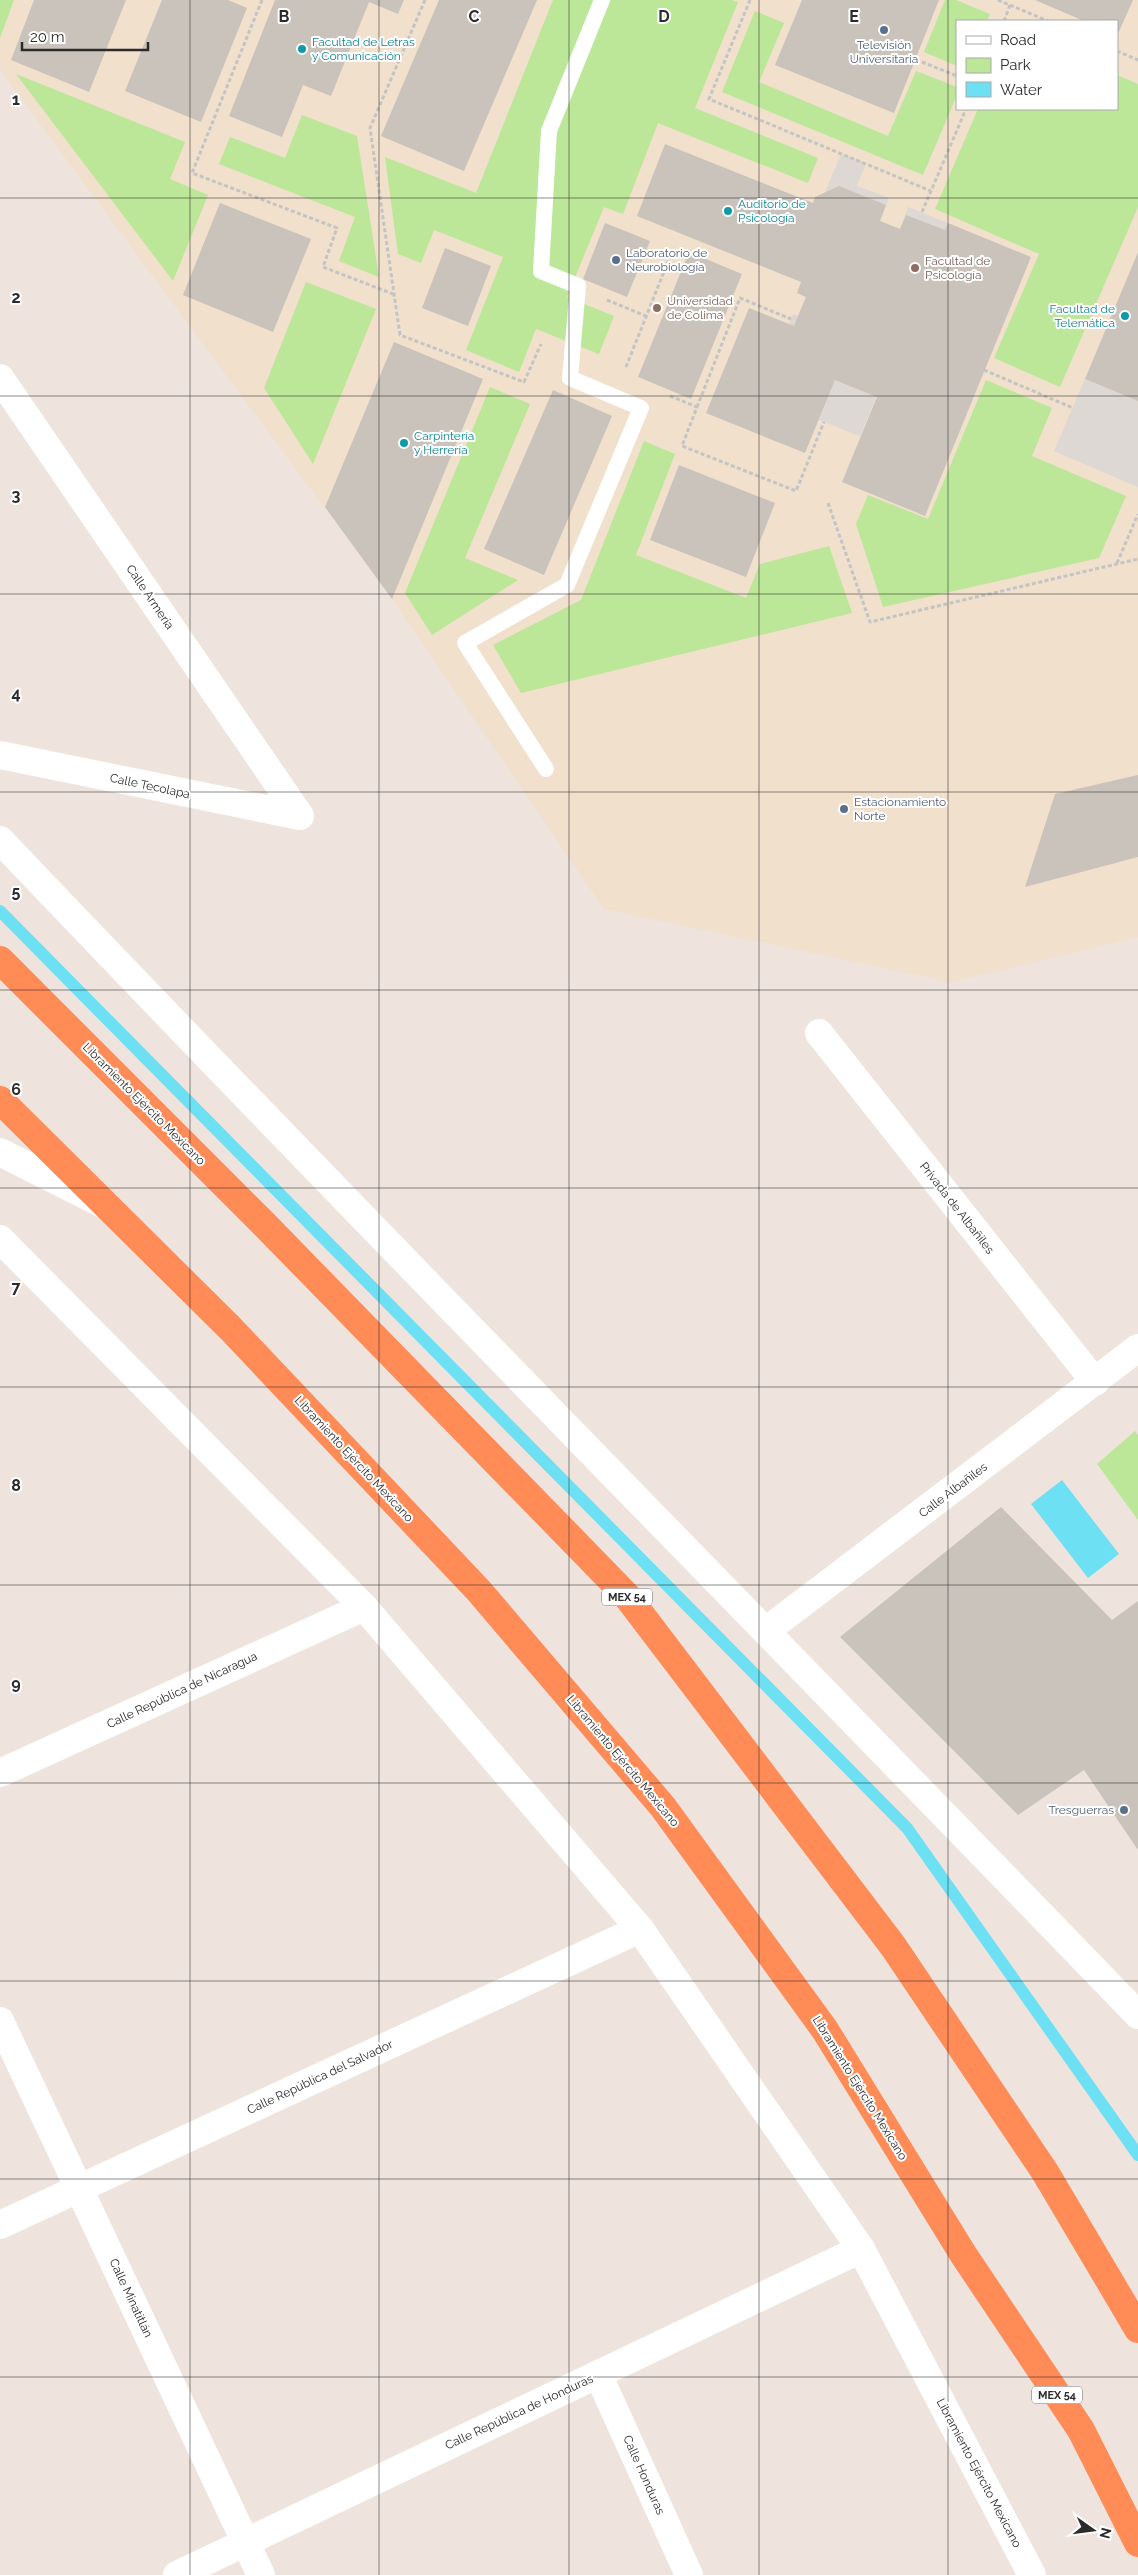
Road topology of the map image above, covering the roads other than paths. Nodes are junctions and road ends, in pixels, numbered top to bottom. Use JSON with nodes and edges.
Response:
{"nodes":[{"id":1,"x":602,"y":0,"type":"edge"},
{"id":2,"x":0,"y":378,"type":"edge"},
{"id":3,"x":0,"y":755,"type":"edge"},
{"id":4,"x":546,"y":769,"type":"dead end"},
{"id":5,"x":300,"y":816,"type":"joint"},
{"id":6,"x":0,"y":840,"type":"edge"},
{"id":7,"x":0,"y":960,"type":"edge"},
{"id":8,"x":819,"y":1033,"type":"dead end"},
{"id":9,"x":0,"y":1100,"type":"edge"},
{"id":10,"x":0,"y":1152,"type":"edge"},
{"id":11,"x":107,"y":1206,"type":"junction"},
{"id":12,"x":0,"y":1239,"type":"edge"},
{"id":13,"x":1138,"y":1348,"type":"edge"},
{"id":14,"x":1095,"y":1382,"type":"junction"},
{"id":15,"x":364,"y":1607,"type":"junction"},
{"id":16,"x":767,"y":1630,"type":"junction"},
{"id":17,"x":0,"y":1773,"type":"edge"},
{"id":18,"x":640,"y":1929,"type":"junction"},
{"id":19,"x":1138,"y":2015,"type":"edge"},
{"id":20,"x":0,"y":2021,"type":"edge"},
{"id":21,"x":79,"y":2189,"type":"junction"},
{"id":22,"x":0,"y":2225,"type":"edge"},
{"id":23,"x":861,"y":2249,"type":"junction"},
{"id":24,"x":1138,"y":2329,"type":"edge"},
{"id":25,"x":598,"y":2374,"type":"junction"},
{"id":26,"x":246,"y":2542,"type":"junction"},
{"id":27,"x":1138,"y":2543,"type":"edge"},
{"id":28,"x":178,"y":2575,"type":"edge"},
{"id":29,"x":261,"y":2575,"type":"edge"},
{"id":30,"x":689,"y":2575,"type":"edge"},
{"id":31,"x":1032,"y":2575,"type":"edge"}],
"edges":[{"from":1,"to":4,"type":"lane"},
{"from":2,"to":5,"type":"street","name":"Calle Armería"},
{"from":3,"to":5,"type":"street","name":"Calle Tecolapa"},
{"from":6,"to":16,"type":"street"},
{"from":7,"to":24,"type":"highway","name":"Libramiento Ejército Mexicano","number":"MEX 54"},
{"from":8,"to":14,"type":"street","name":"Privada de Albañiles"},
{"from":9,"to":11,"type":"highway","name":"Libramiento Ejército Mexicano","number":"MEX 54"},
{"from":10,"to":11,"type":"street"},
{"from":11,"to":27,"type":"highway","name":"Libramiento Ejército Mexicano","number":"MEX 54"},
{"from":12,"to":15,"type":"street","name":"Libramiento Ejército Mexicano"},
{"from":13,"to":14,"type":"street","name":"Calle Albañiles"},
{"from":14,"to":16,"type":"street","name":"Calle Albañiles"},
{"from":15,"to":17,"type":"street","name":"Calle República de Nicaragua"},
{"from":15,"to":18,"type":"street","name":"Libramiento Ejército Mexicano"},
{"from":16,"to":19,"type":"street"},
{"from":18,"to":21,"type":"street","name":"Calle República del Salvador"},
{"from":18,"to":23,"type":"street","name":"Libramiento Ejército Mexicano"},
{"from":20,"to":21,"type":"street","name":"Calle Minatitlán"},
{"from":21,"to":22,"type":"street","name":"Calle República del Salvador"},
{"from":21,"to":26,"type":"street","name":"Calle Minatitlán"},
{"from":23,"to":25,"type":"street","name":"Calle República de Honduras"},
{"from":23,"to":31,"type":"street","name":"Libramiento Ejército Mexicano"},
{"from":25,"to":26,"type":"street","name":"Calle República de Honduras"},
{"from":25,"to":30,"type":"street","name":"Calle Honduras"},
{"from":26,"to":28,"type":"street","name":"Calle República de Honduras"},
{"from":26,"to":29,"type":"street","name":"Calle Minatitlán"}]}
